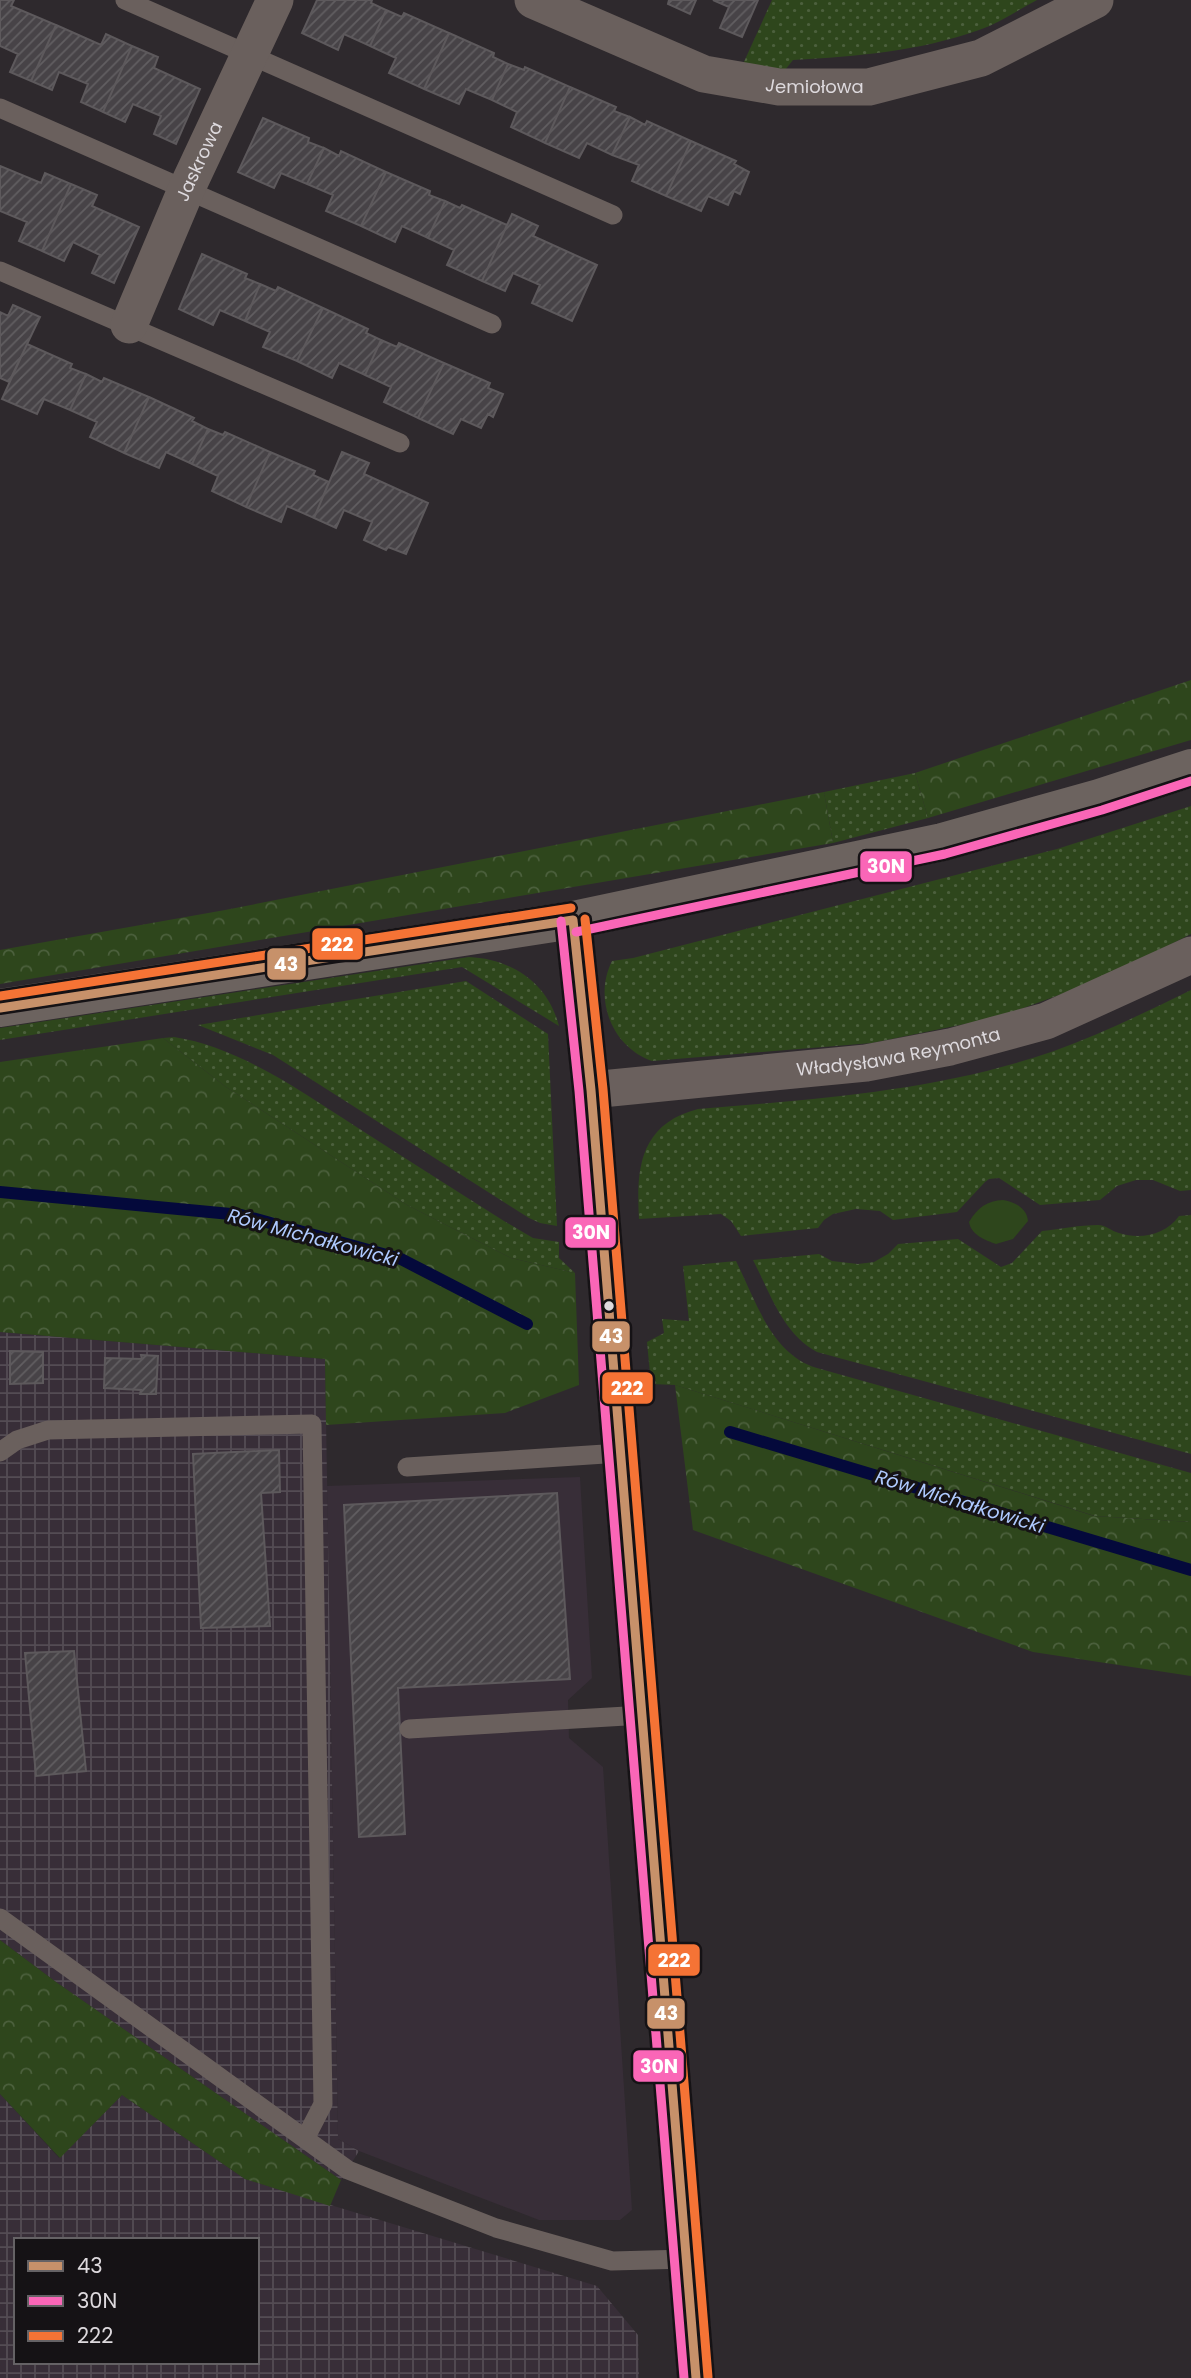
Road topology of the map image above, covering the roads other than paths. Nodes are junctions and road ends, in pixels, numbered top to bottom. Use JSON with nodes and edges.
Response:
{"nodes":[{"id":1,"x":125,"y":0,"type":"edge"},
{"id":2,"x":275,"y":0,"type":"edge"},
{"id":3,"x":533,"y":0,"type":"edge"},
{"id":4,"x":1095,"y":0,"type":"edge"},
{"id":5,"x":250,"y":54,"type":"junction"},
{"id":6,"x":0,"y":108,"type":"edge"},
{"id":7,"x":186,"y":191,"type":"junction"},
{"id":8,"x":613,"y":215,"type":"dead end"},
{"id":9,"x":0,"y":271,"type":"edge"},
{"id":10,"x":492,"y":324,"type":"dead end"},
{"id":11,"x":129,"y":325,"type":"junction"},
{"id":12,"x":400,"y":443,"type":"dead end"},
{"id":13,"x":1191,"y":768,"type":"edge"},
{"id":14,"x":573,"y":920,"type":"junction"},
{"id":15,"x":1191,"y":955,"type":"edge"},
{"id":16,"x":0,"y":1008,"type":"edge"},
{"id":17,"x":591,"y":1090,"type":"junction"},
{"id":18,"x":0,"y":1452,"type":"edge"},
{"id":19,"x":620,"y":1453,"type":"junction"},
{"id":20,"x":407,"y":1467,"type":"dead end"},
{"id":21,"x":642,"y":1715,"type":"junction"},
{"id":22,"x":408,"y":1729,"type":"dead end"},
{"id":23,"x":0,"y":1917,"type":"edge"},
{"id":24,"x":304,"y":2139,"type":"junction"},
{"id":25,"x":687,"y":2259,"type":"junction"},
{"id":26,"x":696,"y":2378,"type":"edge"}],
"edges":[{"from":1,"to":5,"type":"lane"},
{"from":2,"to":5,"type":"street","name":"Jaskrowa"},
{"from":3,"to":4,"type":"street","name":"Jemiołowa"},
{"from":5,"to":7,"type":"street","name":"Jaskrowa"},
{"from":5,"to":8,"type":"lane"},
{"from":6,"to":7,"type":"lane"},
{"from":7,"to":10,"type":"lane"},
{"from":7,"to":11,"type":"street","name":"Jaskrowa"},
{"from":9,"to":11,"type":"lane"},
{"from":11,"to":12,"type":"lane"},
{"from":13,"to":14,"type":"street"},
{"from":14,"to":16,"type":"street"},
{"from":14,"to":17,"type":"street"},
{"from":15,"to":17,"type":"street","name":"Władysława Reymonta"},
{"from":17,"to":19,"type":"street"},
{"from":18,"to":24,"type":"lane"},
{"from":19,"to":20,"type":"lane"},
{"from":19,"to":21,"type":"street"},
{"from":21,"to":22,"type":"lane"},
{"from":21,"to":25,"type":"street"},
{"from":23,"to":24,"type":"lane"},
{"from":24,"to":25,"type":"lane"},
{"from":25,"to":26,"type":"street"}]}
